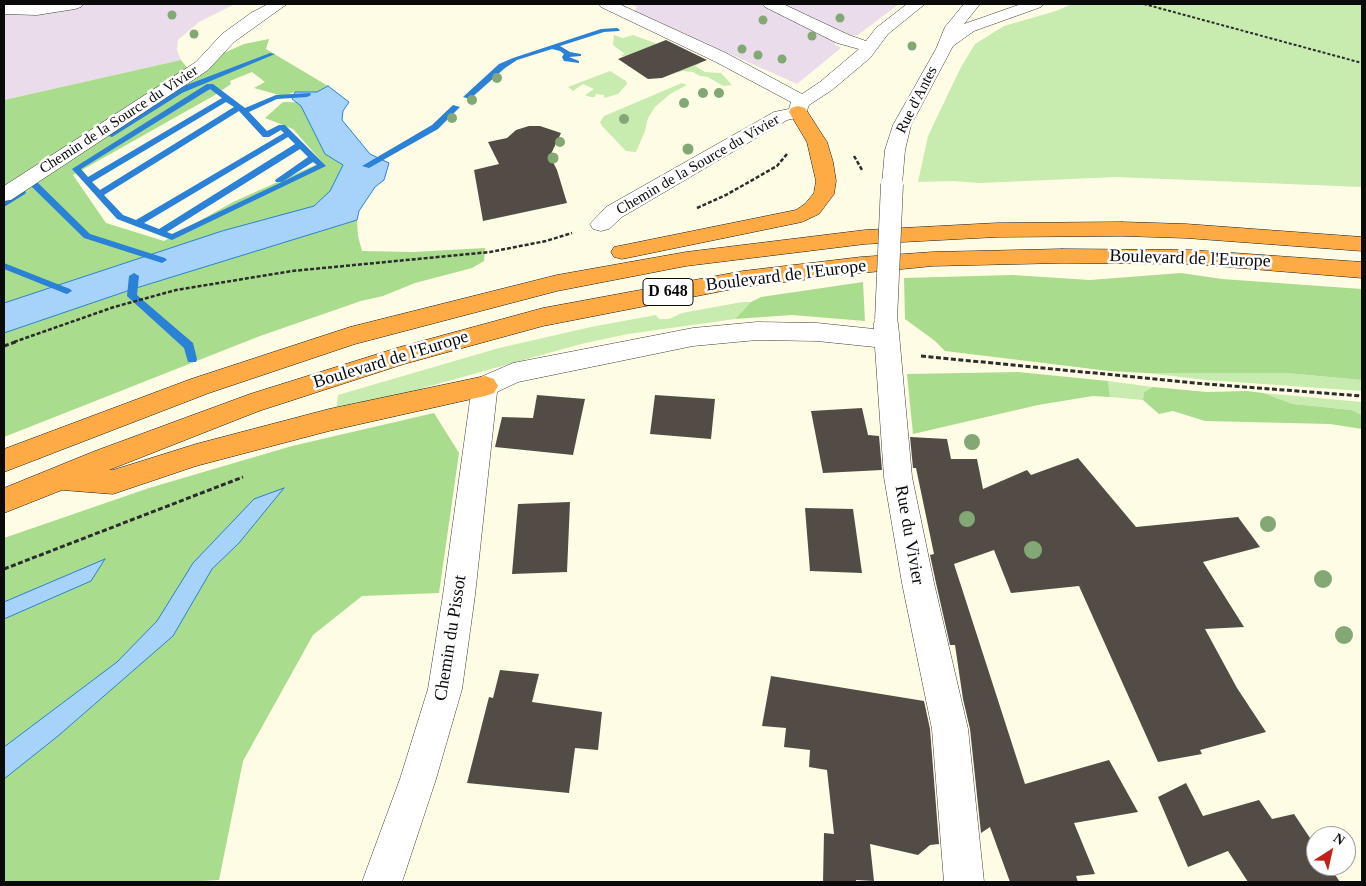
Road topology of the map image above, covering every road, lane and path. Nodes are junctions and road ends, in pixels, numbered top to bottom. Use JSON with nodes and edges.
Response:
{"nodes":[{"id":1,"x":75,"y":4,"type":"edge"},
{"id":2,"x":279,"y":4,"type":"edge"},
{"id":3,"x":607,"y":4,"type":"edge"},
{"id":4,"x":771,"y":4,"type":"edge"},
{"id":5,"x":917,"y":4,"type":"edge"},
{"id":6,"x":972,"y":4,"type":"edge"},
{"id":7,"x":1035,"y":4,"type":"edge"},
{"id":8,"x":1144,"y":4,"type":"edge"},
{"id":9,"x":4,"y":10,"type":"edge"},
{"id":10,"x":869,"y":47,"type":"junction"},
{"id":11,"x":944,"y":49,"type":"junction"},
{"id":12,"x":1362,"y":63,"type":"edge"},
{"id":13,"x":800,"y":106,"type":"junction"},
{"id":14,"x":788,"y":149,"type":"dead end"},
{"id":15,"x":854,"y":156,"type":"dead end"},
{"id":16,"x":892,"y":180,"type":"junction"},
{"id":17,"x":4,"y":195,"type":"edge"},
{"id":18,"x":693,"y":210,"type":"dead end"},
{"id":19,"x":601,"y":224,"type":"joint"},
{"id":20,"x":1362,"y":244,"type":"edge"},
{"id":21,"x":1362,"y":270,"type":"edge"},
{"id":22,"x":557,"y":283,"type":"junction"},
{"id":23,"x":887,"y":337,"type":"junction"},
{"id":24,"x":4,"y":346,"type":"edge"},
{"id":25,"x":485,"y":386,"type":"junction"},
{"id":26,"x":1362,"y":396,"type":"edge"},
{"id":27,"x":4,"y":461,"type":"edge"},
{"id":28,"x":59,"y":477,"type":"junction"},
{"id":29,"x":4,"y":501,"type":"edge"},
{"id":30,"x":382,"y":882,"type":"edge"},
{"id":31,"x":964,"y":882,"type":"edge"}],
"edges":[{"from":1,"to":9,"type":"street"},
{"from":2,"to":17,"type":"street","name":"Chemin de la Source du Vivier"},
{"from":3,"to":13,"type":"street","name":"Chemin de la Source du Vivier"},
{"from":4,"to":10,"type":"street"},
{"from":5,"to":10,"type":"street"},
{"from":6,"to":11,"type":"street","name":"Rue d'Antes"},
{"from":7,"to":11,"type":"street","name":"Rue d'Antes"},
{"from":8,"to":12,"type":"path"},
{"from":10,"to":13,"type":"street"},
{"from":11,"to":16,"type":"street","name":"Rue d'Antes"},
{"from":13,"to":19,"type":"street","name":"Chemin de la Source du Vivier"},
{"from":13,"to":22,"type":"highway"},
{"from":14,"to":18,"type":"path"},
{"from":15,"to":16,"type":"path"},
{"from":16,"to":23,"type":"street","name":"Rue du Vivier","bridge":true},
{"from":19,"to":24,"type":"path"},
{"from":20,"to":22,"type":"highway","name":"Boulevard de l'Europe","number":"D 648"},
{"from":21,"to":28,"type":"highway","name":"Boulevard de l'Europe","number":"D 648"},
{"from":22,"to":27,"type":"highway","name":"Boulevard de l'Europe","number":"D 648"},
{"from":23,"to":25,"type":"street"},
{"from":23,"to":26,"type":"path"},
{"from":23,"to":31,"type":"street","name":"Rue du Vivier"},
{"from":25,"to":28,"type":"highway"},
{"from":25,"to":30,"type":"street","name":"Chemin du Pissot"},
{"from":28,"to":29,"type":"highway","name":"Boulevard de l'Europe","number":"D 648"}]}
